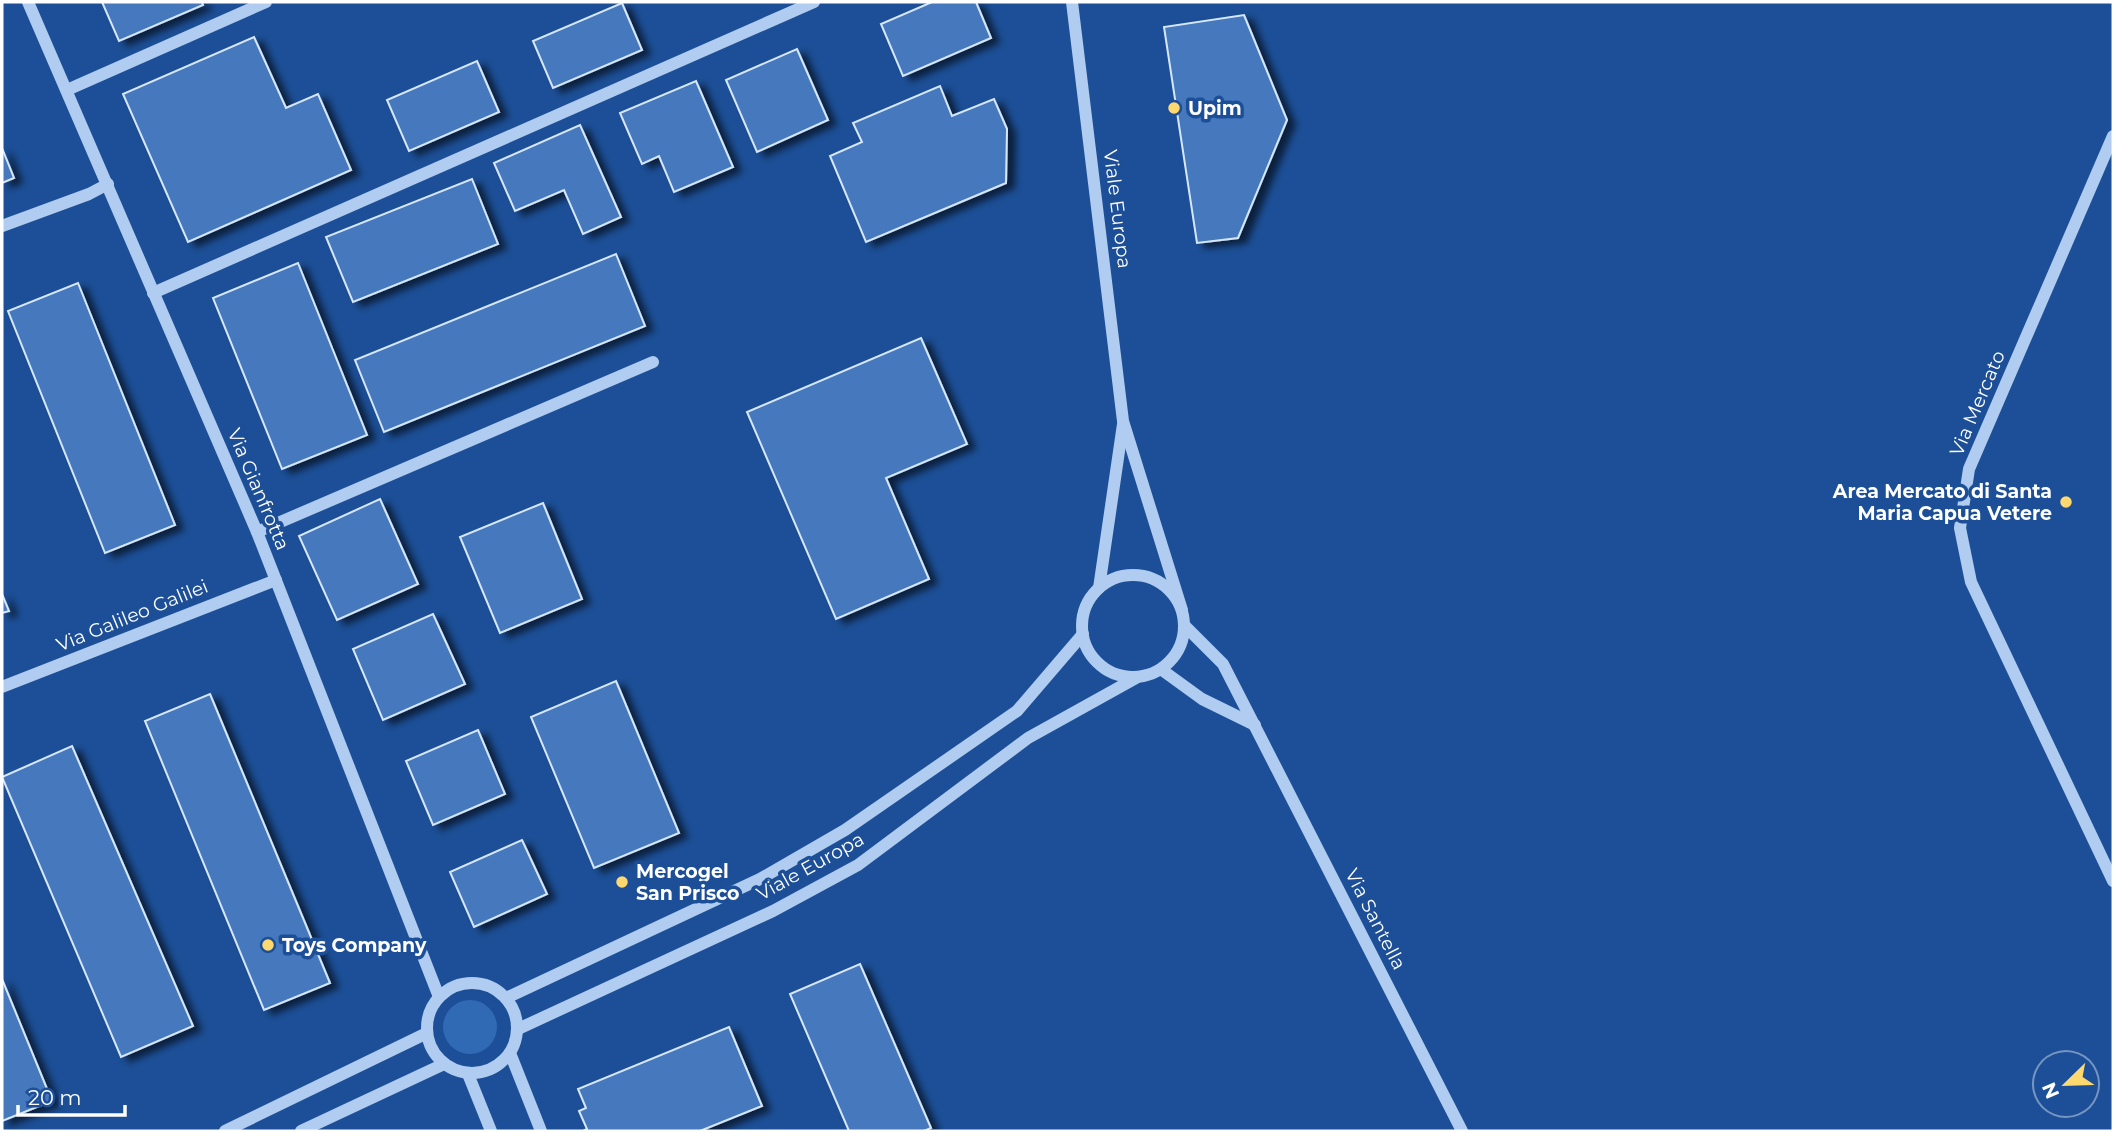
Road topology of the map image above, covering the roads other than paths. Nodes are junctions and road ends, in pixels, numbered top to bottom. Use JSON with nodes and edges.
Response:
{"nodes":[{"id":1,"x":28,"y":2,"type":"edge"},
{"id":2,"x":267,"y":2,"type":"edge"},
{"id":3,"x":814,"y":2,"type":"edge"},
{"id":4,"x":1072,"y":2,"type":"edge"},
{"id":5,"x":67,"y":89,"type":"junction"},
{"id":6,"x":2113,"y":136,"type":"edge"},
{"id":7,"x":108,"y":184,"type":"junction"},
{"id":8,"x":2,"y":226,"type":"edge"},
{"id":9,"x":153,"y":293,"type":"junction"},
{"id":10,"x":653,"y":362,"type":"dead end"},
{"id":11,"x":1123,"y":421,"type":"junction"},
{"id":12,"x":257,"y":532,"type":"junction"},
{"id":13,"x":276,"y":580,"type":"junction"},
{"id":14,"x":1099,"y":588,"type":"junction"},
{"id":15,"x":1182,"y":610,"type":"junction"},
{"id":16,"x":1185,"y":626,"type":"junction"},
{"id":17,"x":1083,"y":634,"type":"junction"},
{"id":18,"x":1162,"y":670,"type":"junction"},
{"id":19,"x":1136,"y":678,"type":"junction"},
{"id":20,"x":2,"y":687,"type":"edge"},
{"id":21,"x":1255,"y":725,"type":"junction"},
{"id":22,"x":2113,"y":881,"type":"edge"},
{"id":23,"x":439,"y":997,"type":"junction"},
{"id":24,"x":506,"y":998,"type":"junction"},
{"id":25,"x":518,"y":1029,"type":"junction"},
{"id":26,"x":427,"y":1033,"type":"junction"},
{"id":27,"x":510,"y":1053,"type":"junction"},
{"id":28,"x":444,"y":1064,"type":"junction"},
{"id":29,"x":468,"y":1073,"type":"junction"},
{"id":30,"x":225,"y":1131,"type":"edge"},
{"id":31,"x":301,"y":1131,"type":"edge"},
{"id":32,"x":491,"y":1131,"type":"edge"},
{"id":33,"x":541,"y":1131,"type":"edge"},
{"id":34,"x":1462,"y":1131,"type":"edge"}],
"edges":[{"from":1,"to":5,"type":"street","name":"Via Gianfrotta"},
{"from":2,"to":5,"type":"street"},
{"from":3,"to":9,"type":"street"},
{"from":4,"to":11,"type":"street","name":"Viale Europa"},
{"from":5,"to":7,"type":"street","name":"Via Gianfrotta"},
{"from":6,"to":22,"type":"street","name":"Via Mercato"},
{"from":7,"to":8,"type":"street"},
{"from":7,"to":9,"type":"street","name":"Via Gianfrotta"},
{"from":9,"to":12,"type":"street","name":"Via Gianfrotta"},
{"from":10,"to":12,"type":"street"},
{"from":11,"to":14,"type":"street","name":"Viale Europa"},
{"from":11,"to":15,"type":"street","name":"Viale Europa"},
{"from":12,"to":13,"type":"street","name":"Via Gianfrotta"},
{"from":13,"to":20,"type":"street","name":"Via Galileo Galilei"},
{"from":13,"to":23,"type":"street","name":"Via Gianfrotta"},
{"from":14,"to":15,"type":"street"},
{"from":14,"to":17,"type":"street"},
{"from":15,"to":16,"type":"street"},
{"from":16,"to":18,"type":"street"},
{"from":16,"to":21,"type":"street","name":"Via Santella"},
{"from":17,"to":19,"type":"street"},
{"from":17,"to":24,"type":"street","name":"Viale Europa"},
{"from":18,"to":19,"type":"street"},
{"from":18,"to":21,"type":"street"},
{"from":19,"to":25,"type":"street","name":"Viale Europa"},
{"from":21,"to":34,"type":"street","name":"Via Santella"},
{"from":23,"to":24,"type":"street"},
{"from":23,"to":26,"type":"street"},
{"from":24,"to":25,"type":"street"},
{"from":25,"to":27,"type":"street"},
{"from":26,"to":28,"type":"street"},
{"from":26,"to":30,"type":"street"},
{"from":27,"to":29,"type":"street"},
{"from":27,"to":33,"type":"street"},
{"from":28,"to":29,"type":"street"},
{"from":28,"to":31,"type":"street"},
{"from":29,"to":32,"type":"street"}]}
